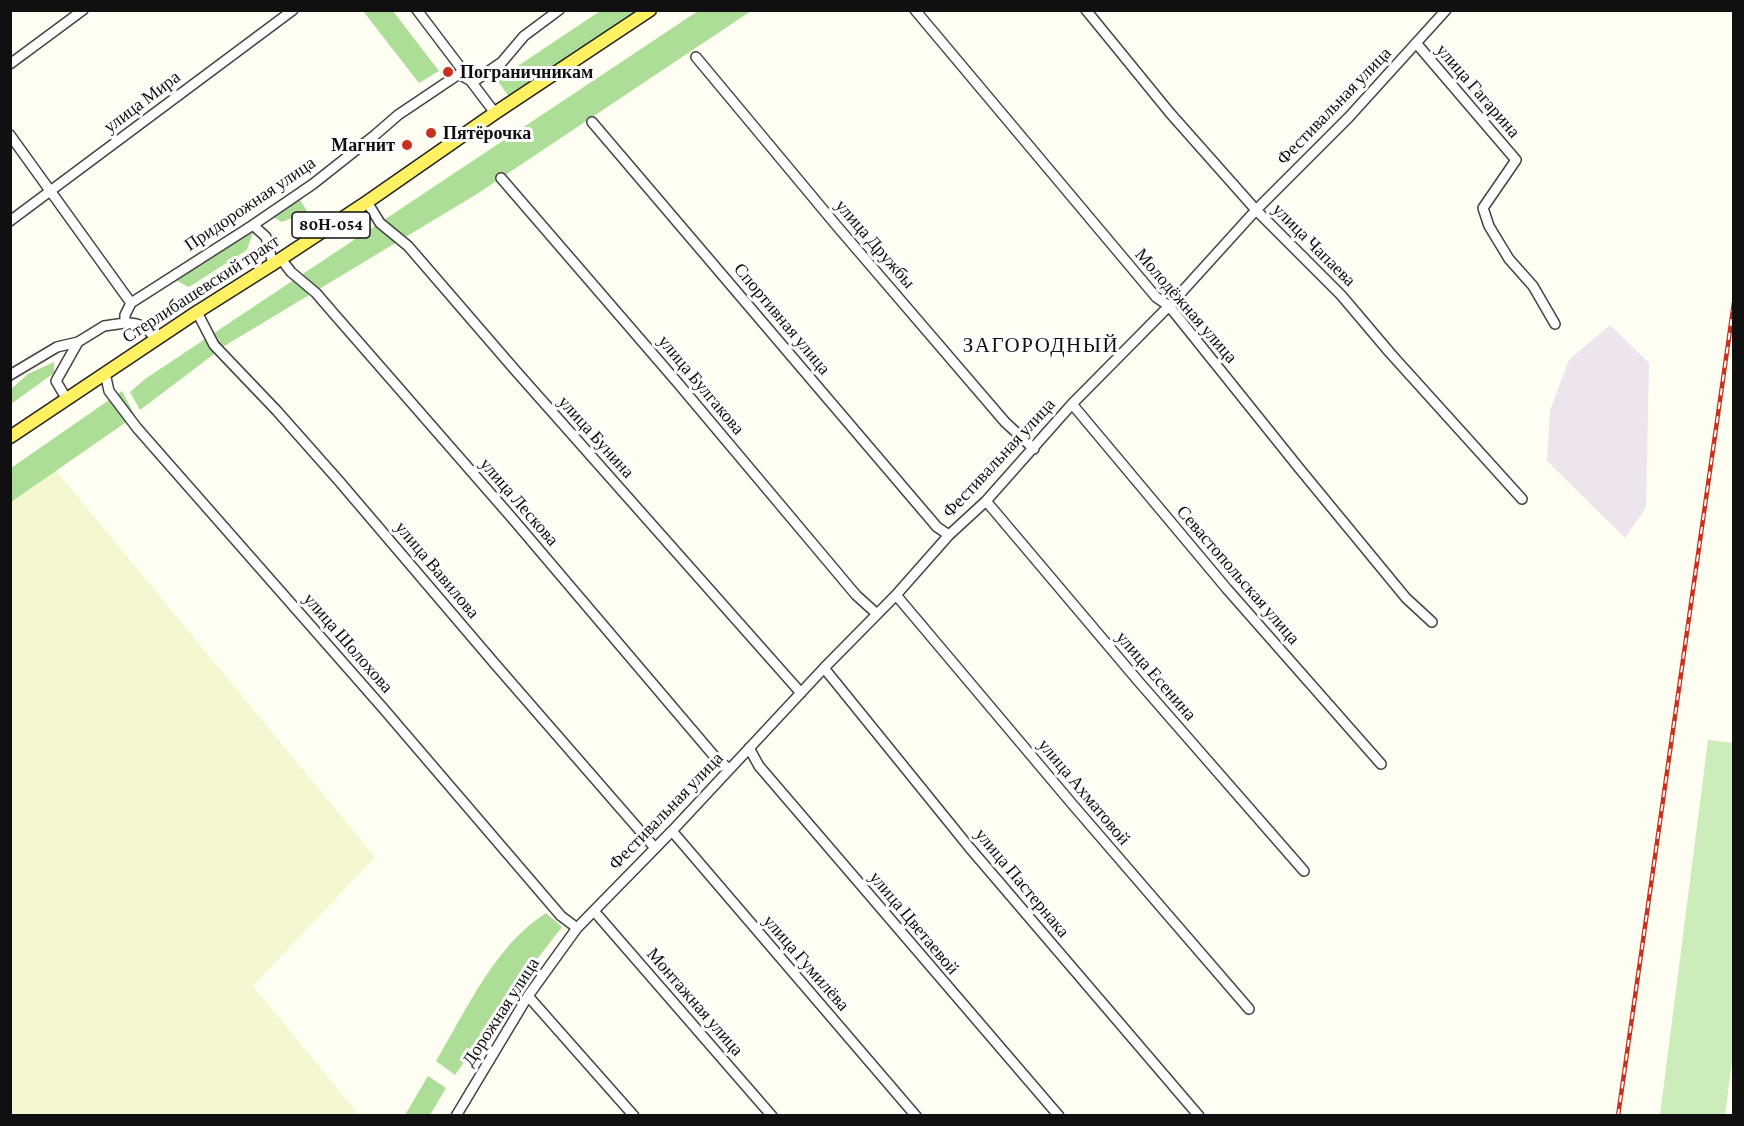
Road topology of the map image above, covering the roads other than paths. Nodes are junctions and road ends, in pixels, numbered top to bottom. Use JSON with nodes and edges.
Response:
{"nodes":[{"id":1,"x":83,"y":10,"type":"edge"},
{"id":2,"x":293,"y":10,"type":"edge"},
{"id":3,"x":417,"y":10,"type":"edge"},
{"id":4,"x":559,"y":10,"type":"edge"},
{"id":5,"x":650,"y":10,"type":"edge"},
{"id":6,"x":915,"y":10,"type":"edge"},
{"id":7,"x":1086,"y":10,"type":"edge"},
{"id":8,"x":1446,"y":10,"type":"edge"},
{"id":9,"x":1416,"y":44,"type":"junction"},
{"id":10,"x":696,"y":57,"type":"dead end"},
{"id":11,"x":10,"y":64,"type":"edge"},
{"id":12,"x":473,"y":82,"type":"junction"},
{"id":13,"x":495,"y":113,"type":"junction"},
{"id":14,"x":592,"y":122,"type":"dead end"},
{"id":15,"x":10,"y":135,"type":"edge"},
{"id":16,"x":501,"y":178,"type":"dead end"},
{"id":17,"x":51,"y":190,"type":"junction"},
{"id":18,"x":367,"y":202,"type":"junction"},
{"id":19,"x":1256,"y":210,"type":"junction"},
{"id":20,"x":10,"y":221,"type":"edge"},
{"id":21,"x":253,"y":225,"type":"junction"},
{"id":22,"x":277,"y":262,"type":"junction"},
{"id":23,"x":131,"y":303,"type":"junction"},
{"id":24,"x":1169,"y":306,"type":"junction"},
{"id":25,"x":196,"y":312,"type":"junction"},
{"id":26,"x":125,"y":323,"type":"junction"},
{"id":27,"x":1555,"y":324,"type":"dead end"},
{"id":28,"x":156,"y":339,"type":"junction"},
{"id":29,"x":78,"y":342,"type":"junction"},
{"id":30,"x":105,"y":373,"type":"junction"},
{"id":31,"x":10,"y":375,"type":"edge"},
{"id":32,"x":66,"y":398,"type":"junction"},
{"id":33,"x":1072,"y":404,"type":"junction"},
{"id":34,"x":10,"y":437,"type":"edge"},
{"id":35,"x":1034,"y":449,"type":"junction"},
{"id":36,"x":1522,"y":499,"type":"dead end"},
{"id":37,"x":986,"y":501,"type":"junction"},
{"id":38,"x":949,"y":535,"type":"junction"},
{"id":39,"x":896,"y":595,"type":"junction"},
{"id":40,"x":877,"y":614,"type":"junction"},
{"id":41,"x":1432,"y":622,"type":"dead end"},
{"id":42,"x":824,"y":668,"type":"junction"},
{"id":43,"x":801,"y":693,"type":"junction"},
{"id":44,"x":749,"y":748,"type":"junction"},
{"id":45,"x":1381,"y":765,"type":"dead end"},
{"id":46,"x":729,"y":769,"type":"junction"},
{"id":47,"x":672,"y":831,"type":"junction"},
{"id":48,"x":655,"y":848,"type":"junction"},
{"id":49,"x":1304,"y":871,"type":"dead end"},
{"id":50,"x":594,"y":911,"type":"junction"},
{"id":51,"x":577,"y":928,"type":"junction"},
{"id":52,"x":528,"y":996,"type":"junction"},
{"id":53,"x":1249,"y":1009,"type":"dead end"},
{"id":54,"x":456,"y":1116,"type":"edge"},
{"id":55,"x":634,"y":1116,"type":"edge"},
{"id":56,"x":772,"y":1116,"type":"edge"},
{"id":57,"x":916,"y":1116,"type":"edge"},
{"id":58,"x":1059,"y":1116,"type":"edge"},
{"id":59,"x":1199,"y":1116,"type":"edge"}],
"edges":[{"from":1,"to":11,"type":"street"},
{"from":2,"to":17,"type":"street","name":"улица Мира"},
{"from":3,"to":12,"type":"street"},
{"from":4,"to":12,"type":"street"},
{"from":5,"to":13,"type":"main road","name":"Стерлибашевский тракт","number":"80Н-054"},
{"from":6,"to":24,"type":"street","name":"Молодёжная улица"},
{"from":7,"to":19,"type":"street","name":"улица Чапаева"},
{"from":8,"to":9,"type":"street","name":"Фестивальная улица"},
{"from":9,"to":19,"type":"street","name":"Фестивальная улица"},
{"from":9,"to":27,"type":"street","name":"улица Гагарина"},
{"from":10,"to":35,"type":"street","name":"улица Дружбы"},
{"from":12,"to":13,"type":"street"},
{"from":12,"to":21,"type":"street","name":"Придорожная улица"},
{"from":13,"to":18,"type":"main road","name":"Стерлибашевский тракт","number":"80Н-054"},
{"from":14,"to":38,"type":"street","name":"Спортивная улица"},
{"from":15,"to":17,"type":"street"},
{"from":16,"to":40,"type":"street","name":"улица Булгакова"},
{"from":17,"to":20,"type":"street","name":"улица Мира"},
{"from":17,"to":23,"type":"street"},
{"from":18,"to":22,"type":"main road","name":"Стерлибашевский тракт","number":"80Н-054"},
{"from":18,"to":43,"type":"street","name":"улица Бунина"},
{"from":19,"to":24,"type":"street","name":"Фестивальная улица"},
{"from":19,"to":36,"type":"street","name":"улица Чапаева"},
{"from":21,"to":22,"type":"street"},
{"from":21,"to":23,"type":"street","name":"Придорожная улица"},
{"from":22,"to":25,"type":"main road","name":"Стерлибашевский тракт","number":"80Н-054"},
{"from":22,"to":46,"type":"street","name":"улица Лескова"},
{"from":23,"to":26,"type":"street"},
{"from":24,"to":33,"type":"street","name":"Фестивальная улица"},
{"from":24,"to":41,"type":"street","name":"Молодёжная улица"},
{"from":25,"to":28,"type":"main road","name":"Стерлибашевский тракт","number":"80Н-054"},
{"from":25,"to":48,"type":"street","name":"улица Вавилова"},
{"from":26,"to":28,"type":"street"},
{"from":26,"to":29,"type":"street"},
{"from":28,"to":30,"type":"main road","name":"Стерлибашевский тракт","number":"80Н-054"},
{"from":29,"to":31,"type":"street"},
{"from":29,"to":32,"type":"street"},
{"from":30,"to":32,"type":"main road","name":"Стерлибашевский тракт","number":"80Н-054"},
{"from":30,"to":51,"type":"street","name":"улица Шолохова"},
{"from":32,"to":34,"type":"main road","name":"Стерлибашевский тракт","number":"80Н-054"},
{"from":33,"to":35,"type":"street","name":"Фестивальная улица"},
{"from":33,"to":45,"type":"street","name":"Севастопольская улица"},
{"from":35,"to":37,"type":"street","name":"Фестивальная улица"},
{"from":37,"to":38,"type":"street","name":"Фестивальная улица"},
{"from":37,"to":49,"type":"street","name":"улица Есенина"},
{"from":38,"to":39,"type":"street","name":"Фестивальная улица"},
{"from":39,"to":40,"type":"street","name":"Фестивальная улица"},
{"from":39,"to":53,"type":"street","name":"улица Ахматовой"},
{"from":40,"to":42,"type":"street","name":"Фестивальная улица"},
{"from":42,"to":43,"type":"street","name":"Фестивальная улица"},
{"from":42,"to":59,"type":"street","name":"улица Пастернака"},
{"from":43,"to":44,"type":"street","name":"Фестивальная улица"},
{"from":44,"to":46,"type":"street","name":"Фестивальная улица"},
{"from":44,"to":58,"type":"street","name":"улица Цветаевой"},
{"from":46,"to":47,"type":"street","name":"Фестивальная улица"},
{"from":47,"to":48,"type":"street","name":"Фестивальная улица"},
{"from":47,"to":57,"type":"street","name":"улица Гумилёва"},
{"from":48,"to":50,"type":"street","name":"Фестивальная улица"},
{"from":50,"to":51,"type":"street","name":"Фестивальная улица"},
{"from":50,"to":56,"type":"street","name":"Монтажная улица"},
{"from":51,"to":52,"type":"street","name":"Дорожная улица"},
{"from":52,"to":54,"type":"street","name":"Дорожная улица"},
{"from":52,"to":55,"type":"street"}]}
